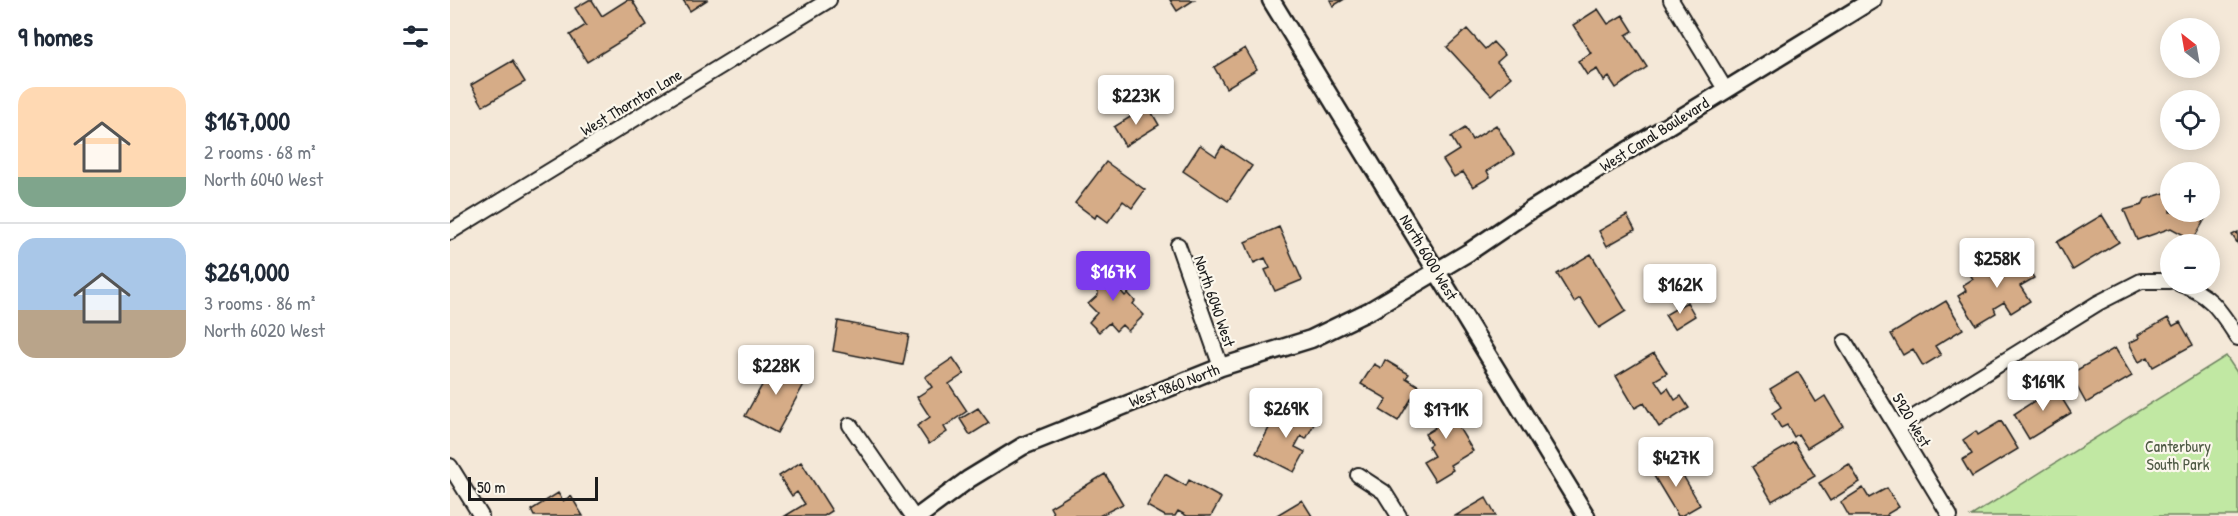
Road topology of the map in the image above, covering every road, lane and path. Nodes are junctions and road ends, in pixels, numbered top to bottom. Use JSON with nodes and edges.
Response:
{"nodes":[{"id":1,"x":829,"y":0,"type":"edge"},
{"id":2,"x":1270,"y":0,"type":"edge"},
{"id":3,"x":1671,"y":0,"type":"edge"},
{"id":4,"x":1872,"y":0,"type":"edge"},
{"id":5,"x":1725,"y":89,"type":"junction"},
{"id":6,"x":450,"y":232,"type":"edge"},
{"id":7,"x":1178,"y":245,"type":"dead end"},
{"id":8,"x":1437,"y":270,"type":"junction"},
{"id":9,"x":2160,"y":281,"type":"edge"},
{"id":10,"x":2202,"y":294,"type":"edge"},
{"id":11,"x":2238,"y":338,"type":"edge"},
{"id":12,"x":1845,"y":342,"type":"dead end"},
{"id":13,"x":1221,"y":367,"type":"junction"},
{"id":14,"x":850,"y":425,"type":"dead end"},
{"id":15,"x":1898,"y":427,"type":"junction"},
{"id":16,"x":450,"y":466,"type":"edge"},
{"id":17,"x":1358,"y":475,"type":"dead end"},
{"id":18,"x":481,"y":516,"type":"edge"},
{"id":19,"x":914,"y":516,"type":"edge"},
{"id":20,"x":919,"y":516,"type":"edge"},
{"id":21,"x":1399,"y":516,"type":"edge"},
{"id":22,"x":1586,"y":516,"type":"edge"},
{"id":23,"x":1950,"y":516,"type":"edge"}],
"edges":[{"from":1,"to":6,"type":"street","name":"West Thornton Lane"},
{"from":2,"to":8,"type":"street","name":"North 6000 West"},
{"from":3,"to":5,"type":"street"},
{"from":4,"to":5,"type":"street","name":"West Canal Boulevard"},
{"from":5,"to":8,"type":"street","name":"West Canal Boulevard"},
{"from":7,"to":13,"type":"street","name":"North 6040 West"},
{"from":8,"to":13,"type":"street","name":"West 9860 North"},
{"from":8,"to":22,"type":"street","name":"North 6000 West"},
{"from":9,"to":15,"type":"street"},
{"from":10,"to":11,"type":"street"},
{"from":12,"to":15,"type":"street","name":"5920 West"},
{"from":13,"to":20,"type":"street","name":"West 9860 North"},
{"from":14,"to":19,"type":"street"},
{"from":15,"to":23,"type":"street","name":"5920 West"},
{"from":16,"to":18,"type":"street"},
{"from":17,"to":21,"type":"street"}]}
